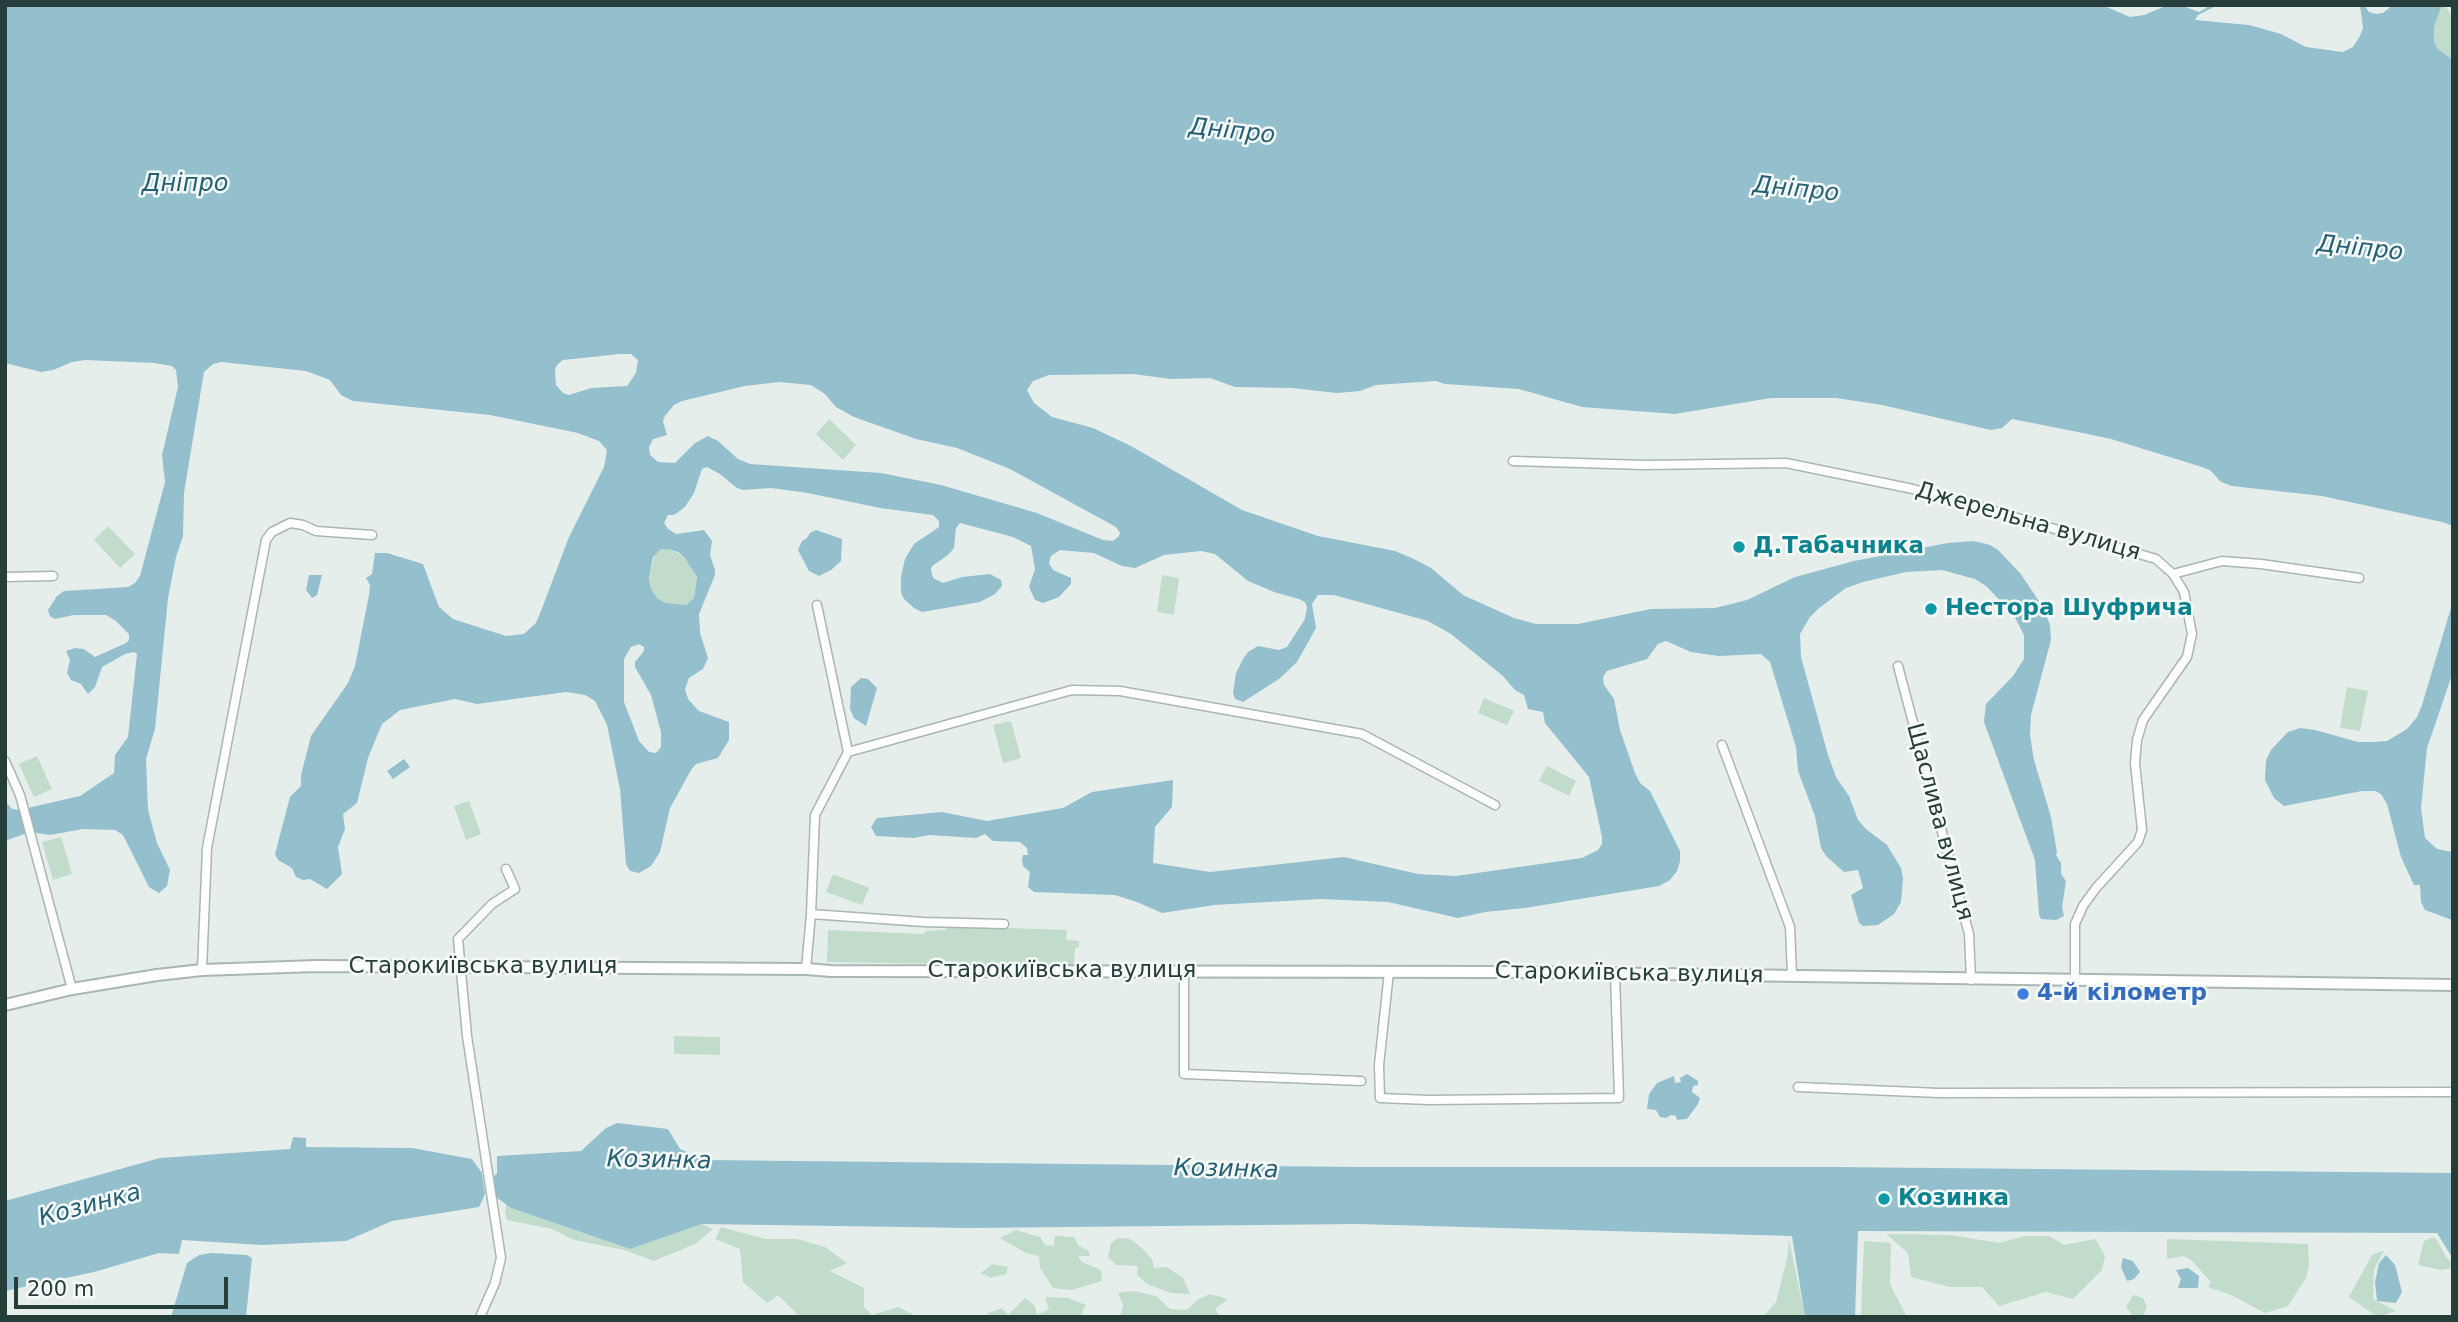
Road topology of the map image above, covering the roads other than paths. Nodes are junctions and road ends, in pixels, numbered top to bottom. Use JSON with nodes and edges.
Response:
{"nodes":[{"id":1,"x":1513,"y":461,"type":"dead end"},
{"id":2,"x":372,"y":535,"type":"dead end"},
{"id":3,"x":2173,"y":575,"type":"junction"},
{"id":4,"x":53,"y":576,"type":"dead end"},
{"id":5,"x":5,"y":577,"type":"edge"},
{"id":6,"x":2359,"y":578,"type":"dead end"},
{"id":7,"x":817,"y":605,"type":"dead end"},
{"id":8,"x":1898,"y":666,"type":"dead end"},
{"id":9,"x":1722,"y":746,"type":"dead end"},
{"id":10,"x":848,"y":752,"type":"junction"},
{"id":11,"x":5,"y":761,"type":"edge"},
{"id":12,"x":1495,"y":805,"type":"dead end"},
{"id":13,"x":506,"y":869,"type":"dead end"},
{"id":14,"x":811,"y":914,"type":"junction"},
{"id":15,"x":1004,"y":925,"type":"dead end"},
{"id":16,"x":460,"y":968,"type":"junction"},
{"id":17,"x":806,"y":969,"type":"junction"},
{"id":18,"x":202,"y":970,"type":"junction"},
{"id":19,"x":1184,"y":972,"type":"junction"},
{"id":20,"x":1389,"y":972,"type":"junction"},
{"id":21,"x":1615,"y":974,"type":"junction"},
{"id":22,"x":1792,"y":975,"type":"junction"},
{"id":23,"x":1971,"y":979,"type":"junction"},
{"id":24,"x":2076,"y":982,"type":"junction"},
{"id":25,"x":2453,"y":985,"type":"edge"},
{"id":26,"x":72,"y":989,"type":"junction"},
{"id":27,"x":5,"y":1005,"type":"edge"},
{"id":28,"x":1361,"y":1081,"type":"dead end"},
{"id":29,"x":1798,"y":1087,"type":"dead end"},
{"id":30,"x":2453,"y":1092,"type":"edge"},
{"id":31,"x":480,"y":1317,"type":"edge"}],
"edges":[{"from":1,"to":3,"type":"street","name":"Джерельна вулиця"},
{"from":2,"to":18,"type":"street"},
{"from":3,"to":6,"type":"street"},
{"from":3,"to":24,"type":"street"},
{"from":4,"to":5,"type":"street"},
{"from":7,"to":10,"type":"street"},
{"from":8,"to":23,"type":"street","name":"Щаслива вулиця"},
{"from":9,"to":22,"type":"street"},
{"from":10,"to":12,"type":"street"},
{"from":10,"to":14,"type":"street"},
{"from":11,"to":26,"type":"street"},
{"from":13,"to":16,"type":"street"},
{"from":14,"to":15,"type":"street","name":"Старокиївська вулиця"},
{"from":14,"to":17,"type":"street"},
{"from":16,"to":17,"type":"street","name":"Старокиївська вулиця"},
{"from":16,"to":18,"type":"street","name":"Старокиївська вулиця"},
{"from":16,"to":31,"type":"street"},
{"from":17,"to":19,"type":"street","name":"Старокиївська вулиця"},
{"from":18,"to":26,"type":"street","name":"Старокиївська вулиця"},
{"from":19,"to":20,"type":"street","name":"Старокиївська вулиця"},
{"from":19,"to":28,"type":"street"},
{"from":20,"to":21,"type":"street","name":"Старокиївська вулиця"},
{"from":20,"to":21,"type":"street"},
{"from":21,"to":22,"type":"street","name":"Старокиївська вулиця"},
{"from":22,"to":23,"type":"street","name":"Старокиївська вулиця"},
{"from":23,"to":24,"type":"street","name":"Старокиївська вулиця"},
{"from":24,"to":25,"type":"street","name":"Старокиївська вулиця"},
{"from":26,"to":27,"type":"street","name":"Старокиївська вулиця"},
{"from":29,"to":30,"type":"street"}]}
